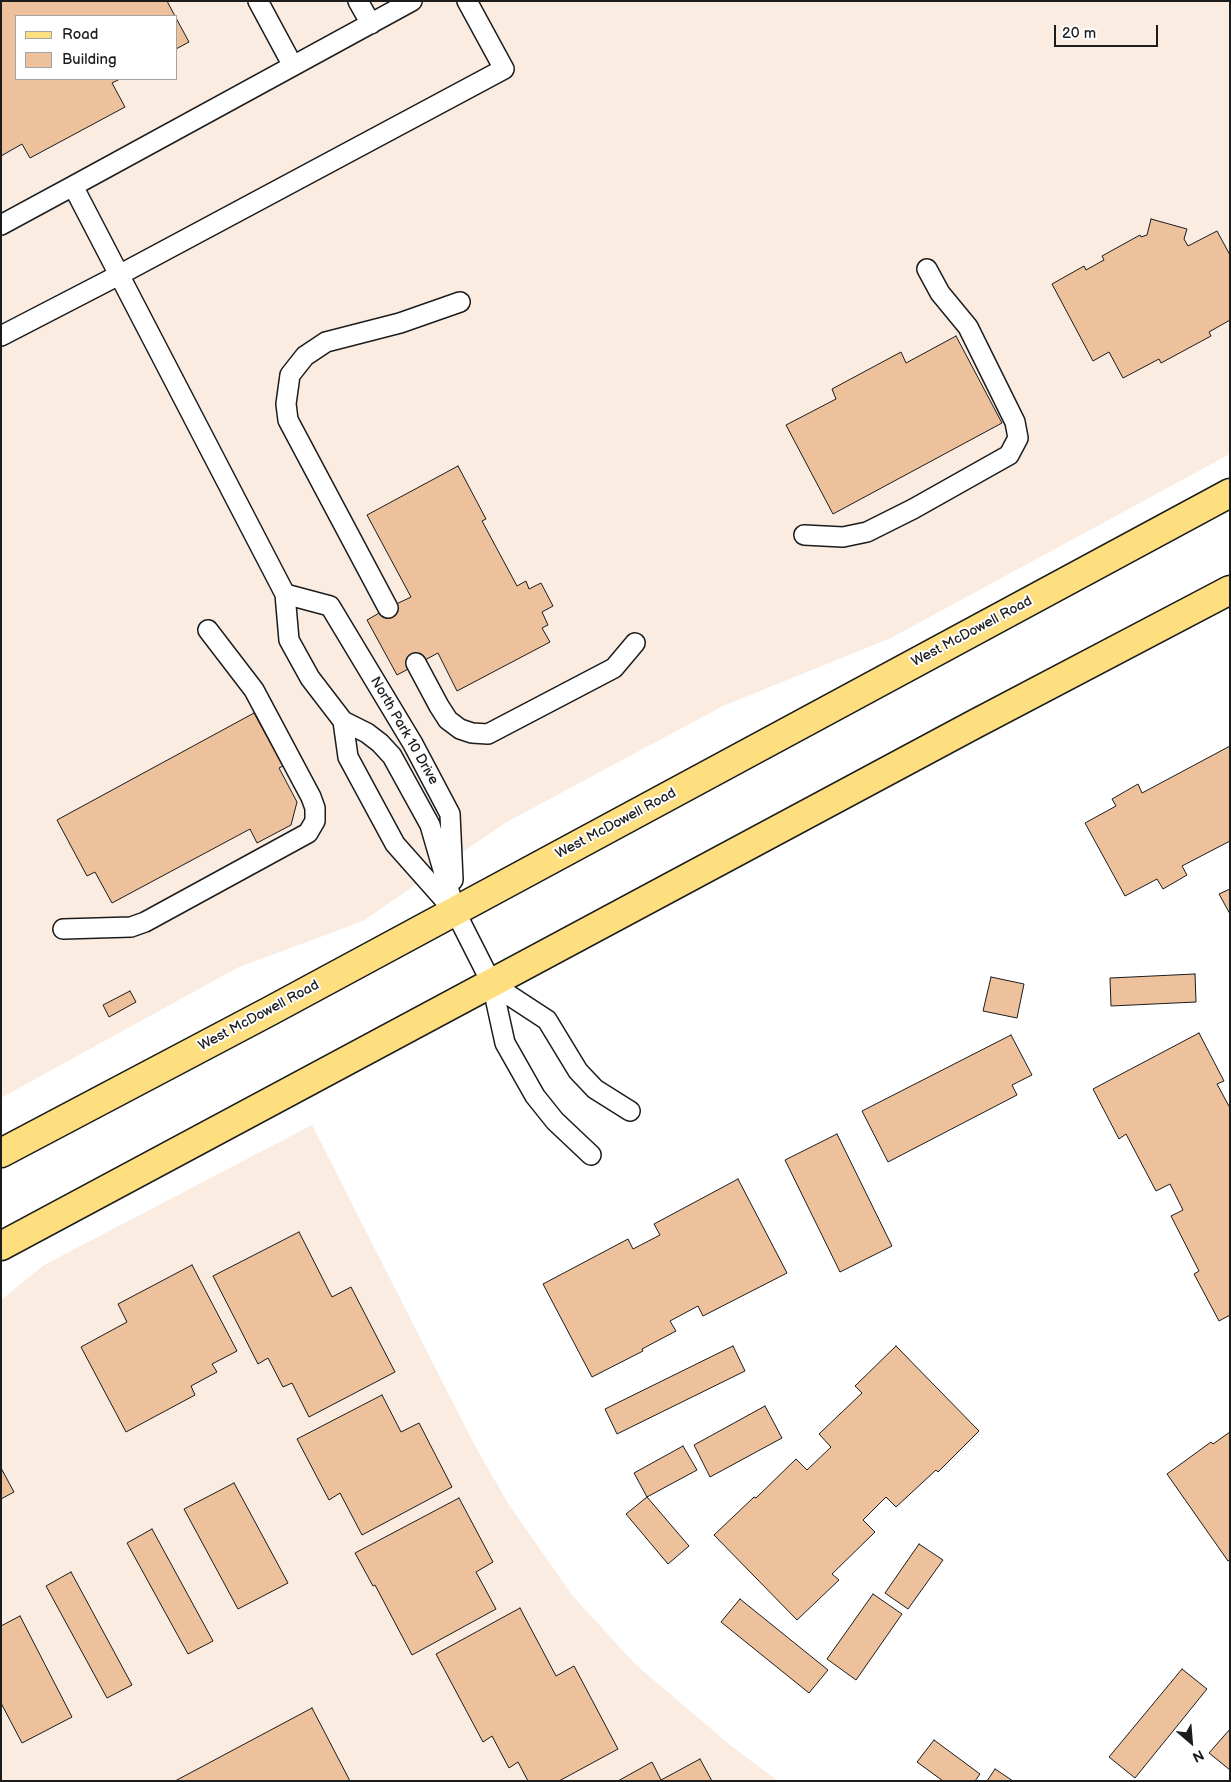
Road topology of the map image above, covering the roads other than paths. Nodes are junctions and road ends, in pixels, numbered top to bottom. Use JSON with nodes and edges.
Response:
{"nodes":[{"id":1,"x":258,"y":1,"type":"edge"},
{"id":2,"x":358,"y":1,"type":"edge"},
{"id":3,"x":412,"y":1,"type":"edge"},
{"id":4,"x":467,"y":1,"type":"edge"},
{"id":5,"x":371,"y":24,"type":"junction"},
{"id":6,"x":293,"y":66,"type":"junction"},
{"id":7,"x":73,"y":186,"type":"junction"},
{"id":8,"x":1,"y":225,"type":"edge"},
{"id":9,"x":926,"y":269,"type":"dead end"},
{"id":10,"x":119,"y":275,"type":"junction"},
{"id":11,"x":460,"y":302,"type":"dead end"},
{"id":12,"x":1,"y":336,"type":"edge"},
{"id":13,"x":1230,"y":494,"type":"edge"},
{"id":14,"x":804,"y":535,"type":"dead end"},
{"id":15,"x":1230,"y":590,"type":"edge"},
{"id":16,"x":284,"y":594,"type":"junction"},
{"id":17,"x":388,"y":608,"type":"dead end"},
{"id":18,"x":208,"y":630,"type":"dead end"},
{"id":19,"x":635,"y":643,"type":"dead end"},
{"id":20,"x":416,"y":664,"type":"dead end"},
{"id":21,"x":343,"y":721,"type":"junction"},
{"id":22,"x":454,"y":911,"type":"junction"},
{"id":23,"x":63,"y":929,"type":"dead end"},
{"id":24,"x":492,"y":984,"type":"junction"},
{"id":25,"x":630,"y":1111,"type":"dead end"},
{"id":26,"x":1,"y":1154,"type":"edge"},
{"id":27,"x":591,"y":1155,"type":"dead end"},
{"id":28,"x":1,"y":1246,"type":"edge"}],
"edges":[{"from":1,"to":6,"type":"lane"},
{"from":2,"to":5,"type":"lane"},
{"from":3,"to":5,"type":"lane"},
{"from":4,"to":10,"type":"lane"},
{"from":5,"to":6,"type":"lane"},
{"from":6,"to":7,"type":"lane"},
{"from":7,"to":8,"type":"lane"},
{"from":7,"to":10,"type":"lane","name":"North Park 10 Drive"},
{"from":9,"to":14,"type":"lane"},
{"from":10,"to":12,"type":"lane"},
{"from":10,"to":16,"type":"lane","name":"North Park 10 Drive"},
{"from":11,"to":17,"type":"lane"},
{"from":13,"to":22,"type":"main road","name":"West McDowell Road"},
{"from":15,"to":24,"type":"main road"},
{"from":16,"to":21,"type":"lane","name":"North Park 10 Drive"},
{"from":16,"to":22,"type":"lane","name":"North Park 10 Drive"},
{"from":18,"to":23,"type":"lane"},
{"from":19,"to":20,"type":"lane"},
{"from":21,"to":22,"type":"lane","name":"North Park 10 Drive"},
{"from":21,"to":22,"type":"lane","name":"North Park 10 Drive"},
{"from":22,"to":24,"type":"lane","name":"North Park 10 Drive"},
{"from":22,"to":26,"type":"main road","name":"West McDowell Road"},
{"from":24,"to":25,"type":"lane"},
{"from":24,"to":27,"type":"lane"},
{"from":24,"to":28,"type":"main road"}]}
